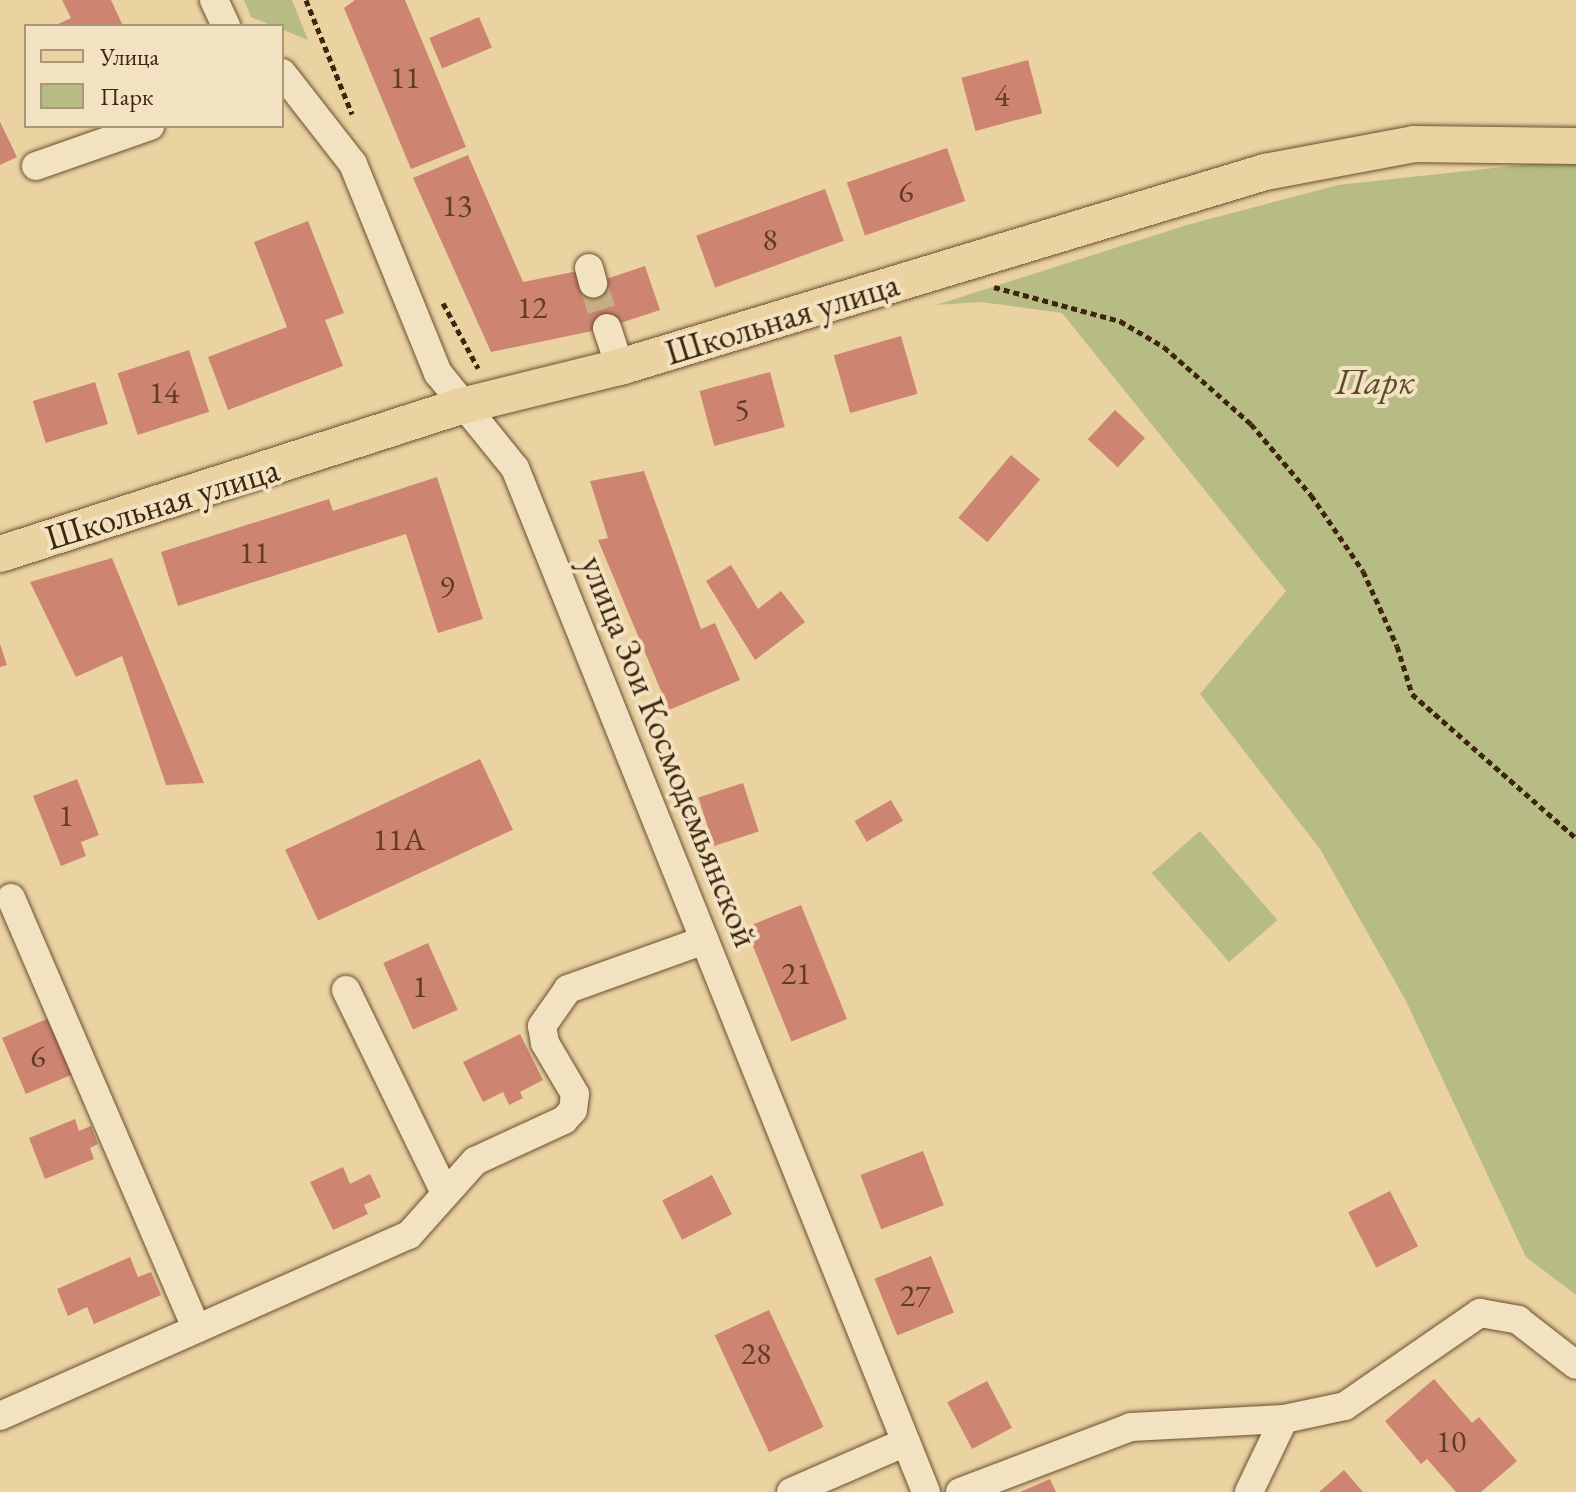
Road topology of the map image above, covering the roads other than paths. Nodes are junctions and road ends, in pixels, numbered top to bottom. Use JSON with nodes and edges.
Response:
{"nodes":[{"id":1,"x":214,"y":0,"type":"edge"},
{"id":2,"x":225,"y":24,"type":"edge"},
{"id":3,"x":284,"y":77,"type":"edge"},
{"id":4,"x":144,"y":128,"type":"edge"},
{"id":5,"x":1576,"y":146,"type":"edge"},
{"id":6,"x":36,"y":166,"type":"dead end"},
{"id":7,"x":607,"y":328,"type":"tunnel mouth"},
{"id":8,"x":620,"y":367,"type":"junction"},
{"id":9,"x":462,"y":406,"type":"junction"},
{"id":10,"x":0,"y":554,"type":"edge"},
{"id":11,"x":11,"y":898,"type":"dead end"},
{"id":12,"x":705,"y":940,"type":"junction"},
{"id":13,"x":346,"y":990,"type":"dead end"},
{"id":14,"x":445,"y":1193,"type":"junction"},
{"id":15,"x":197,"y":1329,"type":"junction"},
{"id":16,"x":1576,"y":1365,"type":"edge"},
{"id":17,"x":0,"y":1416,"type":"edge"},
{"id":18,"x":1284,"y":1419,"type":"junction"},
{"id":19,"x":906,"y":1442,"type":"junction"},
{"id":20,"x":791,"y":1492,"type":"edge"},
{"id":21,"x":926,"y":1492,"type":"edge"},
{"id":22,"x":960,"y":1492,"type":"edge"},
{"id":23,"x":1249,"y":1492,"type":"edge"}],
"edges":[{"from":1,"to":2,"type":"street"},
{"from":3,"to":9,"type":"street","name":"улица Зои Космодемьянской"},
{"from":4,"to":6,"type":"street"},
{"from":5,"to":8,"type":"main road","name":"Школьная улица"},
{"from":7,"to":8,"type":"street"},
{"from":8,"to":9,"type":"main road","name":"Школьная улица"},
{"from":9,"to":10,"type":"main road","name":"Школьная улица"},
{"from":9,"to":12,"type":"street","name":"улица Зои Космодемьянской"},
{"from":11,"to":15,"type":"street"},
{"from":12,"to":14,"type":"street"},
{"from":12,"to":19,"type":"street","name":"улица Зои Космодемьянской"},
{"from":13,"to":14,"type":"street"},
{"from":14,"to":15,"type":"street"},
{"from":15,"to":17,"type":"street"},
{"from":16,"to":18,"type":"street"},
{"from":18,"to":22,"type":"street"},
{"from":18,"to":23,"type":"street"},
{"from":19,"to":20,"type":"street"},
{"from":19,"to":21,"type":"street","name":"улица Зои Космодемьянской"}]}
